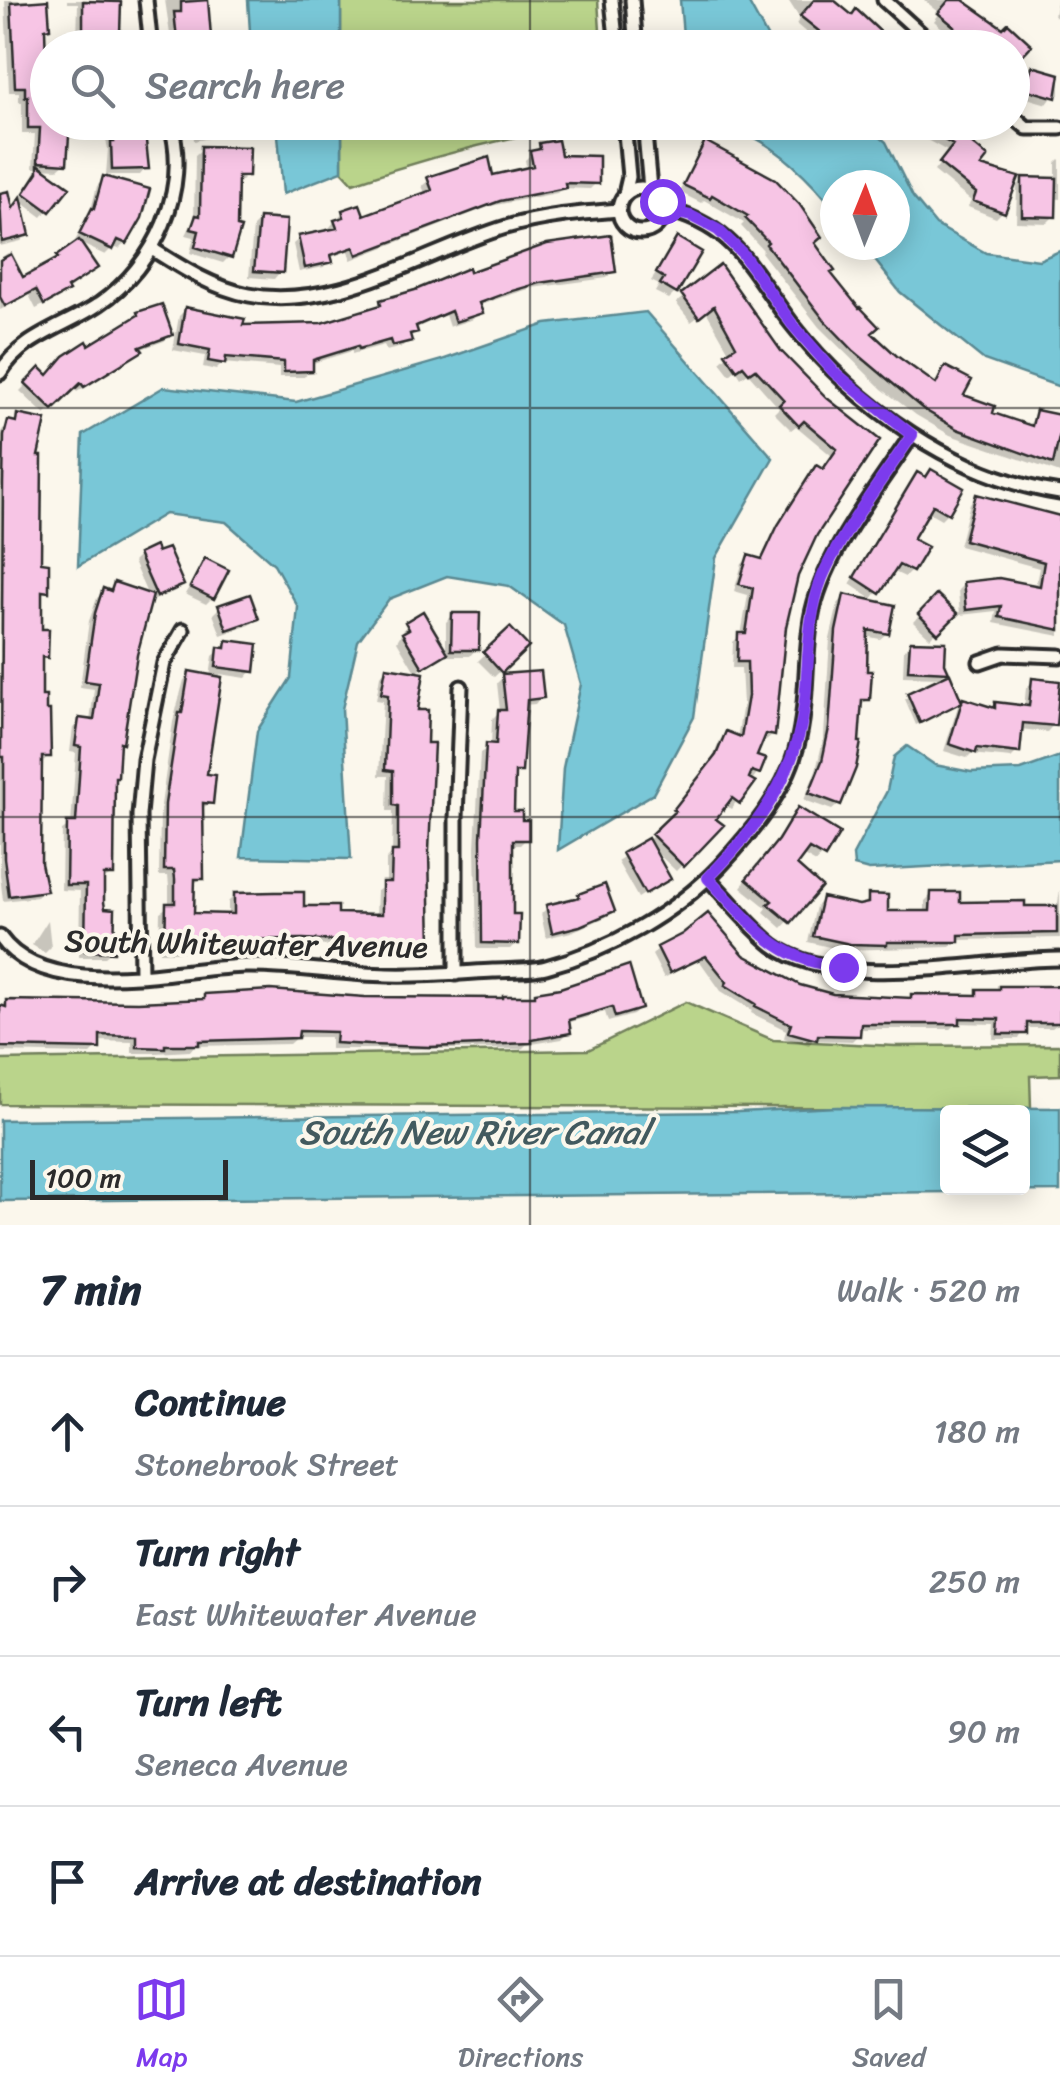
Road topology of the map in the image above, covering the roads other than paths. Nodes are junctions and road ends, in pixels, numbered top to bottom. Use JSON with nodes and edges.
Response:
{"nodes":[{"id":1,"x":146,"y":0,"type":"edge"},
{"id":2,"x":612,"y":0,"type":"edge"},
{"id":3,"x":632,"y":0,"type":"edge"},
{"id":4,"x":884,"y":0,"type":"edge"},
{"id":5,"x":148,"y":30,"type":"edge"},
{"id":6,"x":614,"y":30,"type":"edge"},
{"id":7,"x":634,"y":30,"type":"edge"},
{"id":8,"x":917,"y":30,"type":"edge"},
{"id":9,"x":1030,"y":128,"type":"edge"},
{"id":10,"x":1060,"y":128,"type":"edge"},
{"id":11,"x":172,"y":140,"type":"edge"},
{"id":12,"x":626,"y":140,"type":"edge"},
{"id":13,"x":646,"y":140,"type":"edge"},
{"id":14,"x":650,"y":189,"type":"junction"},
{"id":15,"x":626,"y":194,"type":"junction"},
{"id":16,"x":619,"y":210,"type":"junction"},
{"id":17,"x":664,"y":210,"type":"junction"},
{"id":18,"x":152,"y":249,"type":"junction"},
{"id":19,"x":4,"y":358,"type":"edge"},
{"id":20,"x":0,"y":373,"type":"edge"},
{"id":21,"x":912,"y":435,"type":"junction"},
{"id":22,"x":1060,"y":493,"type":"edge"},
{"id":23,"x":183,"y":630,"type":"dead end"},
{"id":24,"x":1060,"y":656,"type":"edge"},
{"id":25,"x":980,"y":662,"type":"dead end"},
{"id":26,"x":461,"y":687,"type":"dead end"},
{"id":27,"x":708,"y":878,"type":"junction"},
{"id":28,"x":2,"y":945,"type":"edge"},
{"id":29,"x":1060,"y":960,"type":"edge"},
{"id":30,"x":456,"y":974,"type":"junction"},
{"id":31,"x":140,"y":975,"type":"junction"}],
"edges":[{"from":1,"to":5,"type":"street"},
{"from":2,"to":6,"type":"street"},
{"from":3,"to":7,"type":"street"},
{"from":4,"to":8,"type":"street"},
{"from":9,"to":10,"type":"street"},
{"from":11,"to":18,"type":"street"},
{"from":12,"to":15,"type":"street"},
{"from":13,"to":14,"type":"street"},
{"from":14,"to":15,"type":"street"},
{"from":14,"to":17,"type":"street"},
{"from":15,"to":16,"type":"street"},
{"from":16,"to":17,"type":"street"},
{"from":16,"to":18,"type":"street"},
{"from":17,"to":21,"type":"street"},
{"from":18,"to":19,"type":"street"},
{"from":19,"to":20,"type":"street"},
{"from":21,"to":22,"type":"street"},
{"from":21,"to":27,"type":"street","name":"South Whitewater Avenue"},
{"from":23,"to":31,"type":"street"},
{"from":24,"to":25,"type":"street"},
{"from":26,"to":30,"type":"street"},
{"from":27,"to":29,"type":"street"},
{"from":27,"to":30,"type":"street","name":"South Whitewater Avenue"},
{"from":28,"to":31,"type":"street","name":"South Whitewater Avenue"},
{"from":30,"to":31,"type":"street","name":"South Whitewater Avenue"}]}
